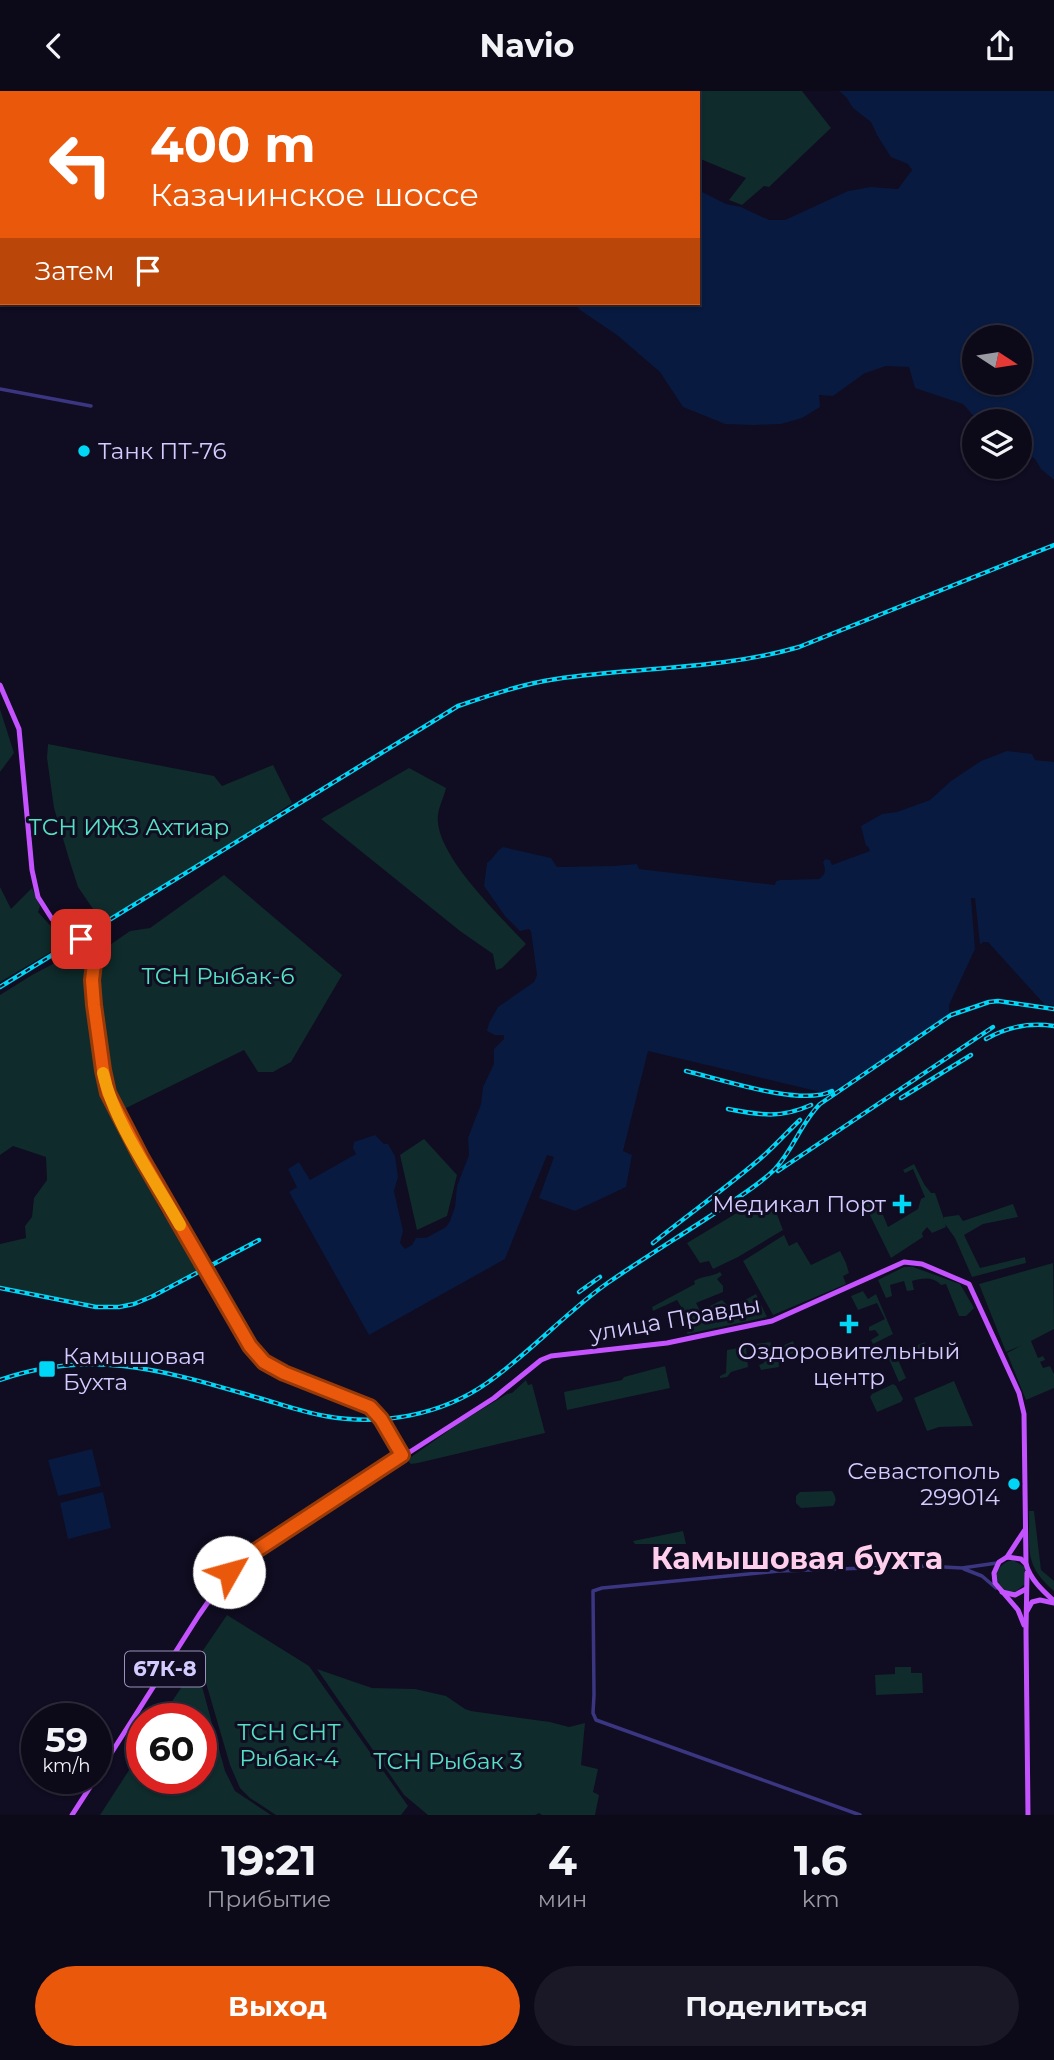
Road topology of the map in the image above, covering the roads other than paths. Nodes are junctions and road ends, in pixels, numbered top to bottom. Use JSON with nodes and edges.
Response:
{"nodes":[{"id":1,"x":0,"y":389,"type":"edge"},
{"id":2,"x":91,"y":406,"type":"dead end"},
{"id":3,"x":0,"y":685,"type":"edge"},
{"id":4,"x":402,"y":1455,"type":"junction"},
{"id":5,"x":1025,"y":1528,"type":"junction"},
{"id":6,"x":1007,"y":1557,"type":"junction"},
{"id":7,"x":999,"y":1562,"type":"junction"},
{"id":8,"x":1027,"y":1567,"type":"junction"},
{"id":9,"x":962,"y":1568,"type":"junction"},
{"id":10,"x":1026,"y":1588,"type":"junction"},
{"id":11,"x":1043,"y":1591,"type":"junction"},
{"id":12,"x":1002,"y":1592,"type":"junction"},
{"id":13,"x":1054,"y":1602,"type":"edge"},
{"id":14,"x":1026,"y":1614,"type":"junction"},
{"id":15,"x":1026,"y":1631,"type":"junction"},
{"id":16,"x":112,"y":1753,"type":"edge"},
{"id":17,"x":86,"y":1794,"type":"edge"},
{"id":18,"x":72,"y":1815,"type":"edge"},
{"id":19,"x":860,"y":1815,"type":"edge"},
{"id":20,"x":1028,"y":1815,"type":"edge"}],
"edges":[{"from":1,"to":2,"type":"street"},
{"from":3,"to":4,"type":"main road"},
{"from":4,"to":5,"type":"main road","name":"улица Правды","number":"67К-8"},
{"from":4,"to":16,"type":"main road","number":"67К-8"},
{"from":5,"to":6,"type":"main road"},
{"from":5,"to":8,"type":"main road"},
{"from":6,"to":7,"type":"main road"},
{"from":6,"to":8,"type":"main road"},
{"from":7,"to":9,"type":"street"},
{"from":7,"to":12,"type":"main road"},
{"from":8,"to":10,"type":"main road"},
{"from":8,"to":11,"type":"main road"},
{"from":9,"to":12,"type":"street"},
{"from":9,"to":19,"type":"street"},
{"from":10,"to":11,"type":"main road"},
{"from":10,"to":12,"type":"main road"},
{"from":10,"to":14,"type":"main road"},
{"from":11,"to":13,"type":"main road"},
{"from":12,"to":15,"type":"main road"},
{"from":13,"to":14,"type":"main road"},
{"from":14,"to":15,"type":"main road"},
{"from":15,"to":20,"type":"main road"},
{"from":17,"to":18,"type":"main road","number":"67К-8"}]}
